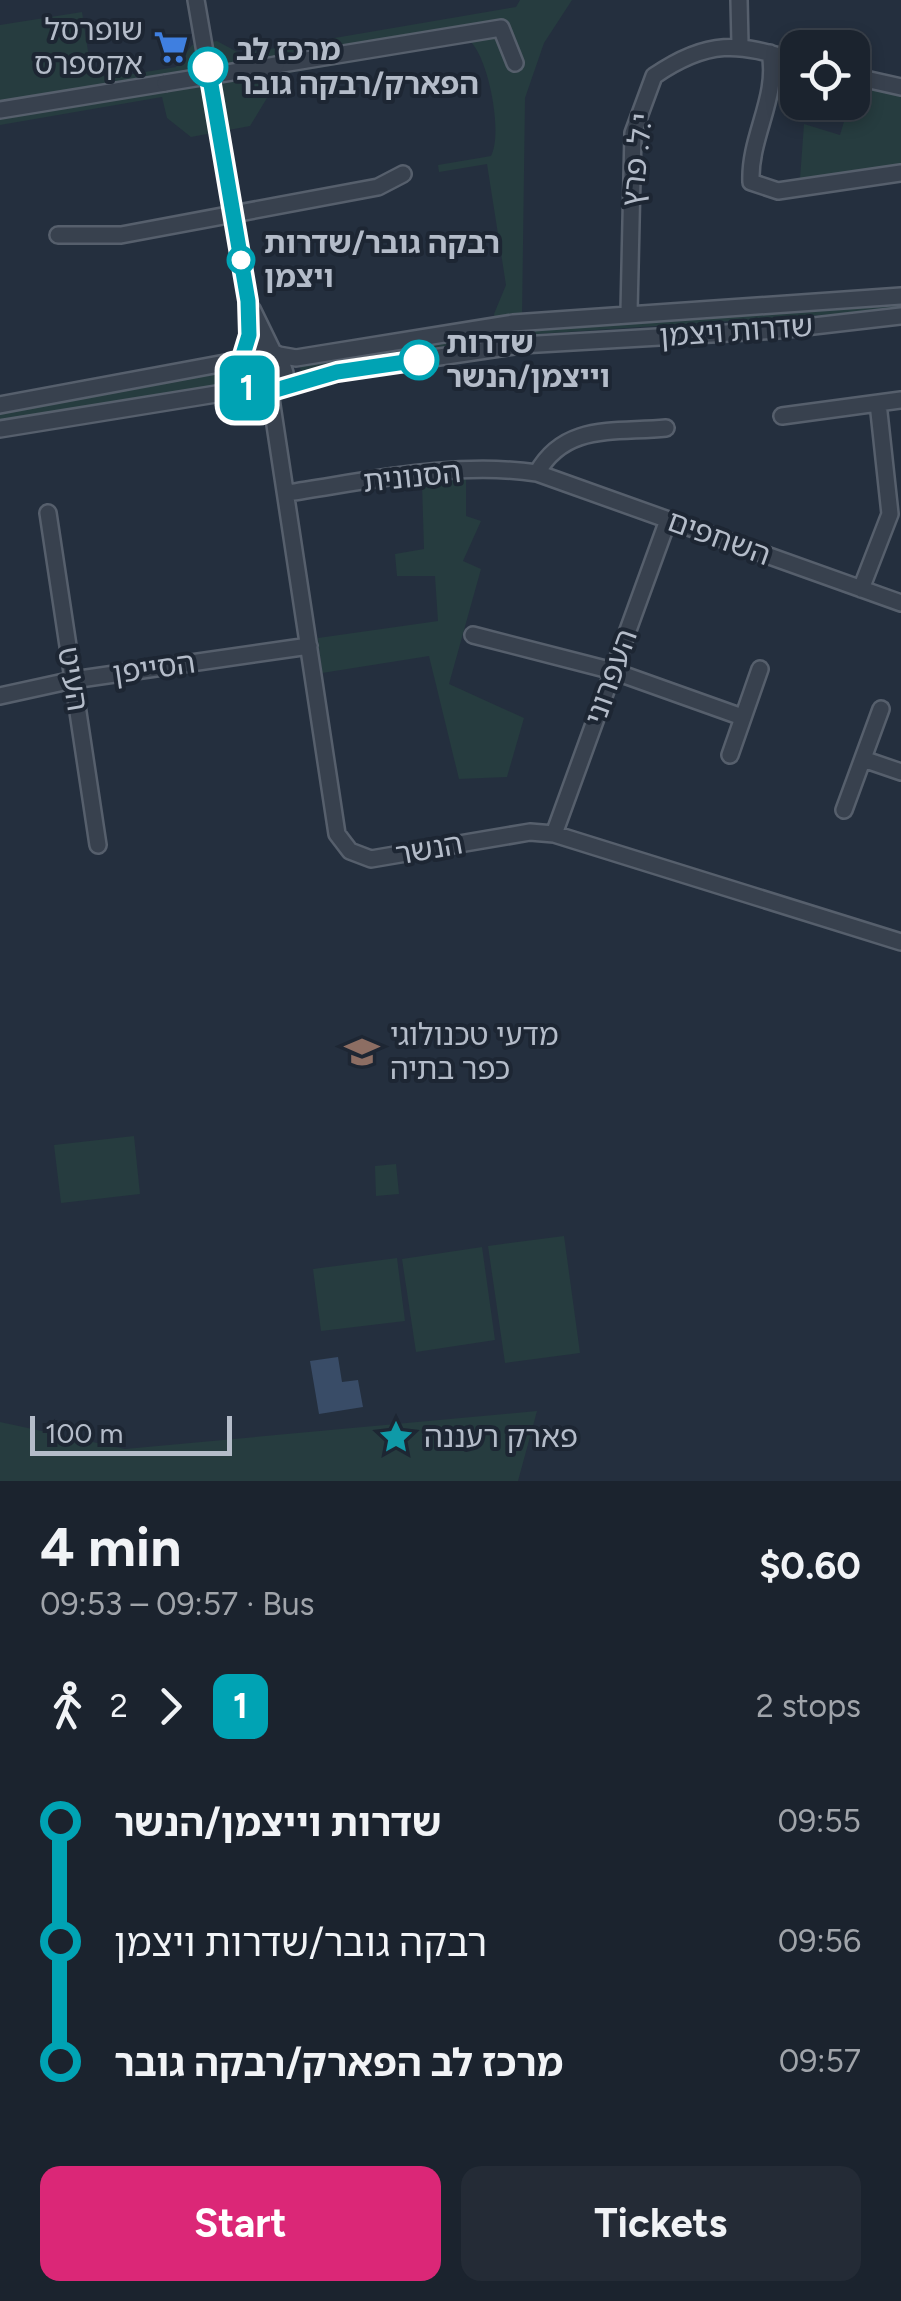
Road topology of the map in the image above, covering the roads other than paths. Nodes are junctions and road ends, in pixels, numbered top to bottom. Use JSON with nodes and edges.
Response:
{"nodes":[{"id":1,"x":196,"y":0,"type":"edge"},
{"id":2,"x":739,"y":0,"type":"edge"},
{"id":3,"x":740,"y":44,"type":"junction"},
{"id":4,"x":770,"y":53,"type":"junction"},
{"id":5,"x":780,"y":56,"type":"edge"},
{"id":6,"x":515,"y":63,"type":"dead end"},
{"id":7,"x":870,"y":80,"type":"edge"},
{"id":8,"x":901,"y":87,"type":"edge"},
{"id":9,"x":0,"y":110,"type":"edge"},
{"id":10,"x":901,"y":173,"type":"edge"},
{"id":11,"x":403,"y":174,"type":"dead end"},
{"id":12,"x":232,"y":213,"type":"junction"},
{"id":13,"x":58,"y":235,"type":"dead end"},
{"id":14,"x":901,"y":296,"type":"edge"},
{"id":15,"x":248,"y":301,"type":"junction"},
{"id":16,"x":629,"y":312,"type":"junction"},
{"id":17,"x":901,"y":316,"type":"edge"},
{"id":18,"x":276,"y":352,"type":"junction"},
{"id":19,"x":244,"y":357,"type":"junction"},
{"id":20,"x":248,"y":389,"type":"junction"},
{"id":21,"x":273,"y":391,"type":"junction"},
{"id":22,"x":901,"y":400,"type":"edge"},
{"id":23,"x":878,"y":403,"type":"junction"},
{"id":24,"x":0,"y":404,"type":"edge"},
{"id":25,"x":782,"y":416,"type":"dead end"},
{"id":26,"x":666,"y":428,"type":"dead end"},
{"id":27,"x":0,"y":429,"type":"edge"},
{"id":28,"x":537,"y":473,"type":"junction"},
{"id":29,"x":286,"y":493,"type":"junction"},
{"id":30,"x":48,"y":513,"type":"dead end"},
{"id":31,"x":668,"y":520,"type":"junction"},
{"id":32,"x":862,"y":589,"type":"junction"},
{"id":33,"x":901,"y":603,"type":"edge"},
{"id":34,"x":474,"y":635,"type":"dead end"},
{"id":35,"x":309,"y":646,"type":"junction"},
{"id":36,"x":760,"y":669,"type":"dead end"},
{"id":37,"x":613,"y":672,"type":"junction"},
{"id":38,"x":73,"y":680,"type":"junction"},
{"id":39,"x":0,"y":696,"type":"edge"},
{"id":40,"x":882,"y":709,"type":"dead end"},
{"id":41,"x":742,"y":717,"type":"junction"},
{"id":42,"x":730,"y":754,"type":"dead end"},
{"id":43,"x":863,"y":759,"type":"junction"},
{"id":44,"x":901,"y":772,"type":"edge"},
{"id":45,"x":844,"y":810,"type":"dead end"},
{"id":46,"x":554,"y":834,"type":"junction"},
{"id":47,"x":98,"y":845,"type":"dead end"},
{"id":48,"x":901,"y":942,"type":"edge"}],
"edges":[{"from":1,"to":12,"type":"street"},
{"from":2,"to":3,"type":"street"},
{"from":3,"to":4,"type":"street"},
{"from":3,"to":16,"type":"street","name":"י.ל. פרץ"},
{"from":4,"to":5,"type":"street"},
{"from":4,"to":10,"type":"street"},
{"from":6,"to":9,"type":"street","bridge":true},
{"from":7,"to":8,"type":"street"},
{"from":11,"to":12,"type":"street"},
{"from":12,"to":13,"type":"street"},
{"from":12,"to":15,"type":"street"},
{"from":14,"to":16,"type":"street","name":"שדרות ויצמן"},
{"from":15,"to":18,"type":"street"},
{"from":15,"to":19,"type":"street"},
{"from":16,"to":18,"type":"street","name":"שדרות ויצמן"},
{"from":17,"to":21,"type":"street","name":"שדרות ויצמן"},
{"from":18,"to":19,"type":"street"},
{"from":18,"to":21,"type":"street"},
{"from":19,"to":20,"type":"street"},
{"from":19,"to":24,"type":"street"},
{"from":20,"to":21,"type":"street"},
{"from":20,"to":27,"type":"street"},
{"from":21,"to":29,"type":"street","name":"הנשר"},
{"from":22,"to":23,"type":"street"},
{"from":23,"to":25,"type":"street"},
{"from":23,"to":32,"type":"street"},
{"from":26,"to":28,"type":"street"},
{"from":28,"to":29,"type":"street","name":"הסנונית"},
{"from":28,"to":31,"type":"street","name":"השחפים"},
{"from":29,"to":35,"type":"street","name":"הנשר"},
{"from":30,"to":38,"type":"street","name":"העיט"},
{"from":31,"to":32,"type":"street","name":"השחפים"},
{"from":31,"to":37,"type":"street","name":"העפרוני"},
{"from":32,"to":33,"type":"street","name":"השחפים"},
{"from":34,"to":37,"type":"street"},
{"from":35,"to":38,"type":"street","name":"הסייפן"},
{"from":35,"to":46,"type":"street","name":"הנשר"},
{"from":36,"to":41,"type":"street"},
{"from":37,"to":41,"type":"street"},
{"from":37,"to":46,"type":"street","name":"העפרוני"},
{"from":38,"to":39,"type":"street","name":"הסייפן"},
{"from":38,"to":47,"type":"street","name":"העיט"},
{"from":40,"to":43,"type":"street"},
{"from":41,"to":42,"type":"street"},
{"from":43,"to":44,"type":"street"},
{"from":43,"to":45,"type":"street"},
{"from":46,"to":48,"type":"street","name":"הנשר"}]}
